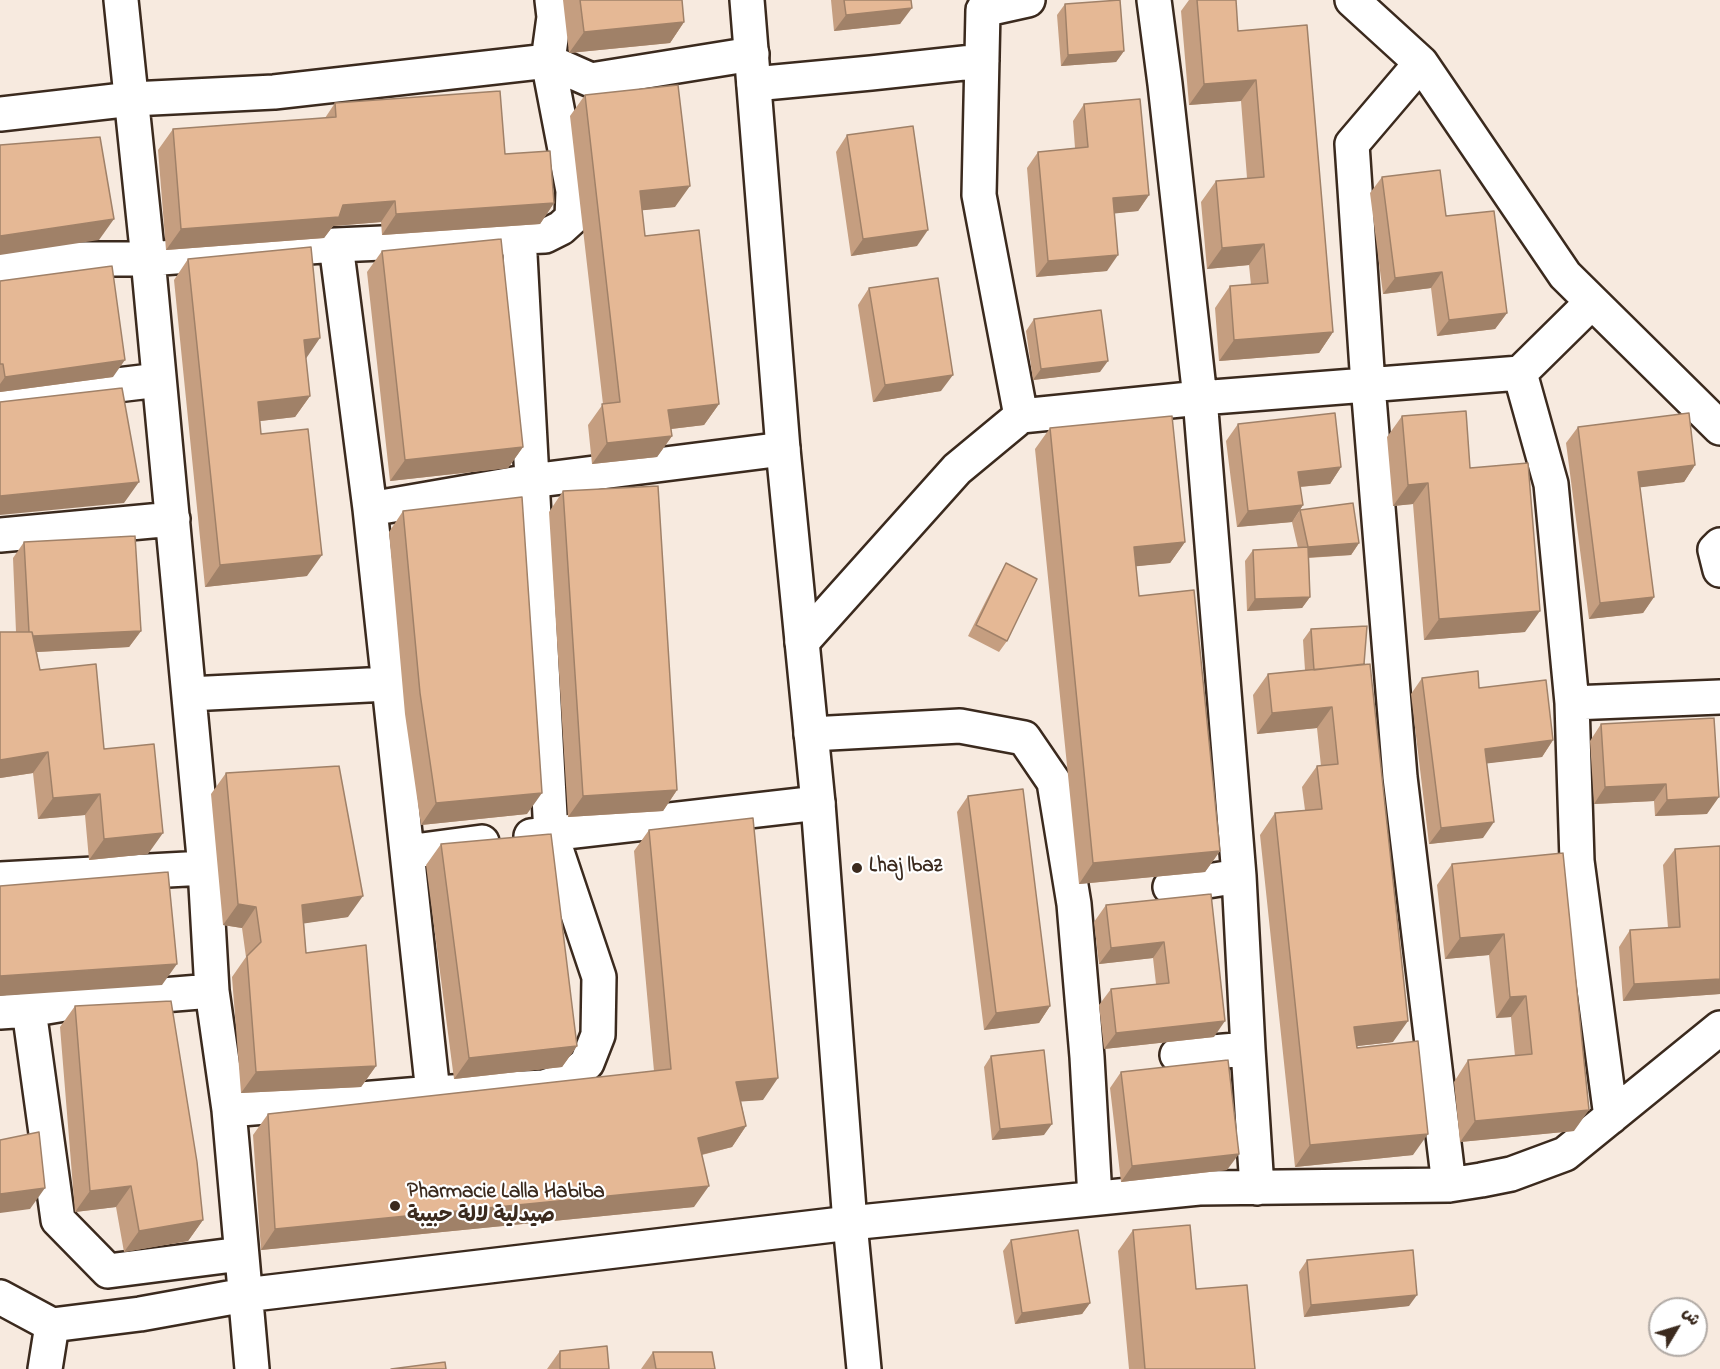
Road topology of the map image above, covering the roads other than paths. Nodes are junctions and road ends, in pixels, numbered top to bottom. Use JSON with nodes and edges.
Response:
{"nodes":[{"id":1,"x":121,"y":0,"type":"edge"},
{"id":2,"x":552,"y":0,"type":"edge"},
{"id":3,"x":747,"y":0,"type":"edge"},
{"id":4,"x":1028,"y":0,"type":"edge"},
{"id":5,"x":1154,"y":0,"type":"edge"},
{"id":6,"x":1352,"y":0,"type":"edge"},
{"id":7,"x":982,"y":5,"type":"edge"},
{"id":8,"x":548,"y":61,"type":"junction"},
{"id":9,"x":982,"y":61,"type":"junction"},
{"id":10,"x":1421,"y":63,"type":"junction"},
{"id":11,"x":753,"y":69,"type":"junction"},
{"id":12,"x":132,"y":99,"type":"junction"},
{"id":13,"x":0,"y":114,"type":"edge"},
{"id":14,"x":519,"y":236,"type":"junction"},
{"id":15,"x":336,"y":245,"type":"junction"},
{"id":16,"x":148,"y":259,"type":"junction"},
{"id":17,"x":0,"y":267,"type":"edge"},
{"id":18,"x":1592,"y":302,"type":"junction"},
{"id":19,"x":1520,"y":373,"type":"junction"},
{"id":20,"x":159,"y":380,"type":"junction"},
{"id":21,"x":1368,"y":385,"type":"junction"},
{"id":22,"x":1200,"y":398,"type":"junction"},
{"id":23,"x":0,"y":399,"type":"edge"},
{"id":24,"x":1020,"y":416,"type":"junction"},
{"id":25,"x":1720,"y":428,"type":"edge"},
{"id":26,"x":783,"y":449,"type":"junction"},
{"id":27,"x":531,"y":481,"type":"junction"},
{"id":28,"x":370,"y":509,"type":"junction"},
{"id":29,"x":173,"y":519,"type":"junction"},
{"id":30,"x":0,"y":535,"type":"edge"},
{"id":31,"x":1720,"y":544,"type":"edge"},
{"id":32,"x":1720,"y":570,"type":"edge"},
{"id":33,"x":802,"y":642,"type":"junction"},
{"id":34,"x":388,"y":684,"type":"junction"},
{"id":35,"x":189,"y":694,"type":"junction"},
{"id":36,"x":1720,"y":698,"type":"edge"},
{"id":37,"x":1572,"y":703,"type":"junction"},
{"id":38,"x":811,"y":734,"type":"junction"},
{"id":39,"x":818,"y":803,"type":"junction"},
{"id":40,"x":551,"y":834,"type":"junction"},
{"id":41,"x":407,"y":852,"type":"junction"},
{"id":42,"x":205,"y":868,"type":"junction"},
{"id":43,"x":1239,"y":876,"type":"junction"},
{"id":44,"x":0,"y":879,"type":"edge"},
{"id":45,"x":1170,"y":887,"type":"edge"},
{"id":46,"x":212,"y":991,"type":"junction"},
{"id":47,"x":14,"y":1011,"type":"edge"},
{"id":48,"x":1720,"y":1028,"type":"edge"},
{"id":49,"x":1248,"y":1049,"type":"junction"},
{"id":50,"x":1178,"y":1055,"type":"dead end"},
{"id":51,"x":433,"y":1093,"type":"junction"},
{"id":52,"x":229,"y":1110,"type":"junction"},
{"id":53,"x":1611,"y":1117,"type":"junction"},
{"id":54,"x":1449,"y":1185,"type":"junction"},
{"id":55,"x":1257,"y":1188,"type":"junction"},
{"id":56,"x":1095,"y":1198,"type":"junction"},
{"id":57,"x":850,"y":1223,"type":"junction"},
{"id":58,"x":241,"y":1254,"type":"junction"},
{"id":59,"x":245,"y":1295,"type":"junction"},
{"id":60,"x":0,"y":1297,"type":"edge"},
{"id":61,"x":52,"y":1325,"type":"junction"},
{"id":62,"x":45,"y":1369,"type":"edge"},
{"id":63,"x":252,"y":1369,"type":"edge"},
{"id":64,"x":864,"y":1369,"type":"edge"}],
"edges":[{"from":1,"to":12,"type":"street"},
{"from":2,"to":8,"type":"street"},
{"from":3,"to":11,"type":"street"},
{"from":4,"to":7,"type":"street"},
{"from":5,"to":22,"type":"street"},
{"from":6,"to":10,"type":"street"},
{"from":7,"to":9,"type":"street"},
{"from":8,"to":11,"type":"street"},
{"from":8,"to":12,"type":"street"},
{"from":8,"to":14,"type":"street"},
{"from":9,"to":11,"type":"street"},
{"from":9,"to":24,"type":"street"},
{"from":10,"to":18,"type":"street"},
{"from":10,"to":21,"type":"street"},
{"from":11,"to":26,"type":"street"},
{"from":12,"to":13,"type":"street"},
{"from":12,"to":16,"type":"street"},
{"from":14,"to":15,"type":"street"},
{"from":14,"to":27,"type":"street"},
{"from":15,"to":16,"type":"street"},
{"from":15,"to":28,"type":"street"},
{"from":16,"to":17,"type":"street"},
{"from":16,"to":20,"type":"street"},
{"from":18,"to":19,"type":"street"},
{"from":18,"to":25,"type":"street"},
{"from":19,"to":21,"type":"street"},
{"from":19,"to":37,"type":"street"},
{"from":20,"to":23,"type":"street"},
{"from":20,"to":29,"type":"street"},
{"from":21,"to":22,"type":"street"},
{"from":21,"to":54,"type":"street"},
{"from":22,"to":24,"type":"street"},
{"from":22,"to":43,"type":"street"},
{"from":24,"to":33,"type":"street"},
{"from":26,"to":27,"type":"street"},
{"from":26,"to":33,"type":"street"},
{"from":27,"to":28,"type":"street"},
{"from":27,"to":40,"type":"street"},
{"from":28,"to":34,"type":"street"},
{"from":29,"to":30,"type":"street"},
{"from":29,"to":35,"type":"street"},
{"from":31,"to":32,"type":"street"},
{"from":33,"to":38,"type":"street"},
{"from":34,"to":35,"type":"street"},
{"from":34,"to":41,"type":"street"},
{"from":35,"to":42,"type":"street"},
{"from":36,"to":37,"type":"street"},
{"from":37,"to":53,"type":"street"},
{"from":38,"to":39,"type":"street"},
{"from":38,"to":56,"type":"street"},
{"from":39,"to":40,"type":"street"},
{"from":39,"to":57,"type":"street"},
{"from":40,"to":41,"type":"street"},
{"from":40,"to":51,"type":"street"},
{"from":41,"to":51,"type":"street"},
{"from":42,"to":44,"type":"street"},
{"from":42,"to":46,"type":"street"},
{"from":43,"to":45,"type":"street"},
{"from":43,"to":49,"type":"street"},
{"from":46,"to":47,"type":"street"},
{"from":46,"to":52,"type":"street"},
{"from":47,"to":58,"type":"street"},
{"from":48,"to":53,"type":"street"},
{"from":49,"to":50,"type":"street"},
{"from":49,"to":55,"type":"street"},
{"from":51,"to":52,"type":"street"},
{"from":52,"to":58,"type":"street"},
{"from":53,"to":54,"type":"street"},
{"from":54,"to":55,"type":"street"},
{"from":55,"to":56,"type":"street"},
{"from":56,"to":57,"type":"street"},
{"from":57,"to":59,"type":"street"},
{"from":57,"to":64,"type":"street"},
{"from":58,"to":59,"type":"street"},
{"from":59,"to":61,"type":"street"},
{"from":59,"to":63,"type":"street"},
{"from":60,"to":61,"type":"street"},
{"from":61,"to":62,"type":"street"}]}
